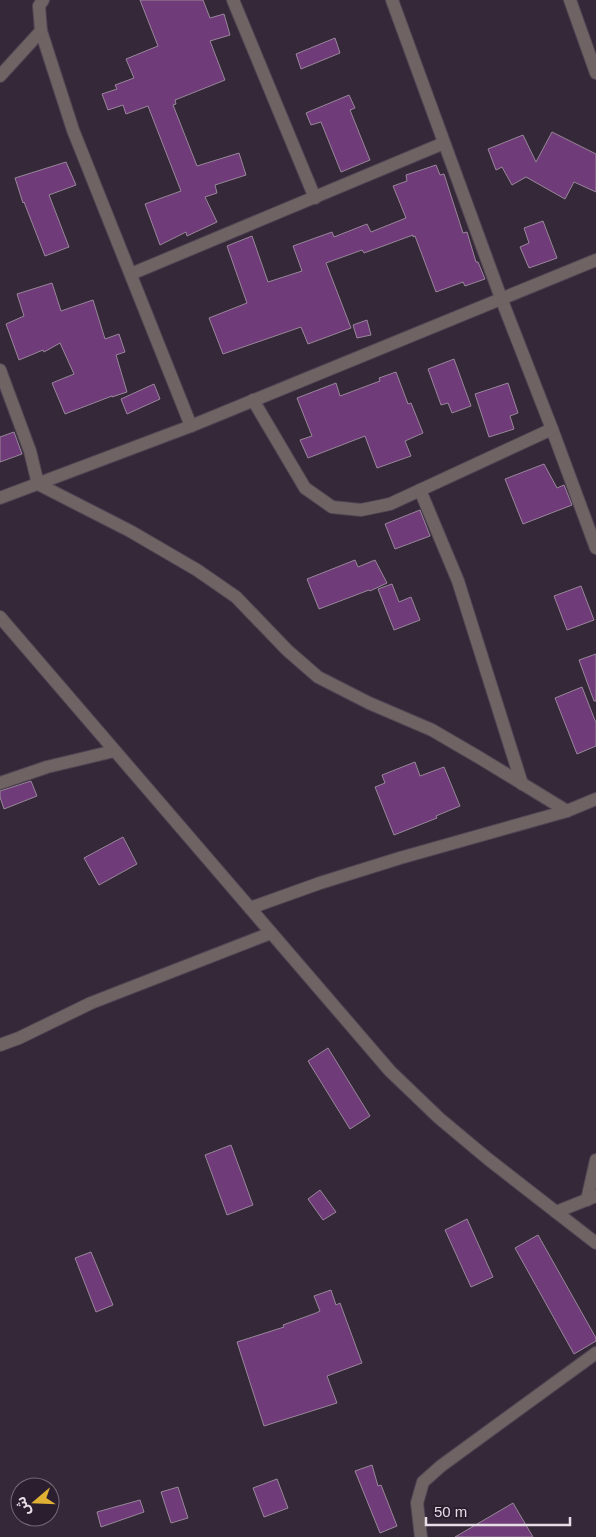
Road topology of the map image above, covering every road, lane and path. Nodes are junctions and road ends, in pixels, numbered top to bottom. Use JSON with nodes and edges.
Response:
{"nodes":[{"id":1,"x":233,"y":0,"type":"edge"},
{"id":2,"x":392,"y":0,"type":"edge"},
{"id":3,"x":570,"y":0,"type":"edge"},
{"id":4,"x":38,"y":2,"type":"edge"},
{"id":5,"x":41,"y":31,"type":"junction"},
{"id":6,"x":596,"y":74,"type":"edge"},
{"id":7,"x":0,"y":76,"type":"edge"},
{"id":8,"x":444,"y":143,"type":"junction"},
{"id":9,"x":315,"y":198,"type":"junction"},
{"id":10,"x":596,"y":260,"type":"edge"},
{"id":11,"x":131,"y":274,"type":"junction"},
{"id":12,"x":501,"y":298,"type":"junction"},
{"id":13,"x":0,"y":370,"type":"edge"},
{"id":14,"x":253,"y":400,"type":"junction"},
{"id":15,"x":192,"y":426,"type":"junction"},
{"id":16,"x":552,"y":429,"type":"junction"},
{"id":17,"x":38,"y":484,"type":"junction"},
{"id":18,"x":420,"y":490,"type":"junction"},
{"id":19,"x":0,"y":498,"type":"edge"},
{"id":20,"x":596,"y":548,"type":"edge"},
{"id":21,"x":0,"y":617,"type":"edge"},
{"id":22,"x":114,"y":751,"type":"junction"},
{"id":23,"x":0,"y":783,"type":"edge"},
{"id":24,"x":522,"y":784,"type":"junction"},
{"id":25,"x":596,"y":799,"type":"edge"},
{"id":26,"x":567,"y":811,"type":"junction"},
{"id":27,"x":250,"y":908,"type":"junction"},
{"id":28,"x":271,"y":933,"type":"junction"},
{"id":29,"x":0,"y":1045,"type":"edge"},
{"id":30,"x":596,"y":1160,"type":"edge"},
{"id":31,"x":591,"y":1198,"type":"edge"},
{"id":32,"x":556,"y":1212,"type":"junction"},
{"id":33,"x":596,"y":1243,"type":"edge"},
{"id":34,"x":596,"y":1353,"type":"edge"},
{"id":35,"x":421,"y":1537,"type":"edge"}],
"edges":[{"from":1,"to":9,"type":"street"},
{"from":2,"to":8,"type":"street"},
{"from":3,"to":6,"type":"street"},
{"from":4,"to":5,"type":"street"},
{"from":5,"to":7,"type":"street"},
{"from":5,"to":11,"type":"street"},
{"from":8,"to":9,"type":"street"},
{"from":8,"to":12,"type":"street"},
{"from":9,"to":11,"type":"street"},
{"from":10,"to":12,"type":"street"},
{"from":11,"to":15,"type":"street"},
{"from":12,"to":14,"type":"street"},
{"from":12,"to":16,"type":"street"},
{"from":13,"to":17,"type":"street"},
{"from":14,"to":15,"type":"street"},
{"from":14,"to":18,"type":"street"},
{"from":15,"to":17,"type":"street"},
{"from":16,"to":18,"type":"street"},
{"from":16,"to":20,"type":"street"},
{"from":17,"to":19,"type":"street"},
{"from":17,"to":24,"type":"street"},
{"from":18,"to":24,"type":"street"},
{"from":21,"to":22,"type":"street"},
{"from":22,"to":23,"type":"street"},
{"from":22,"to":27,"type":"street"},
{"from":24,"to":26,"type":"street"},
{"from":25,"to":26,"type":"street"},
{"from":26,"to":27,"type":"street"},
{"from":27,"to":28,"type":"street"},
{"from":28,"to":29,"type":"street"},
{"from":28,"to":32,"type":"street"},
{"from":30,"to":31,"type":"street"},
{"from":31,"to":32,"type":"street"},
{"from":32,"to":33,"type":"street"},
{"from":34,"to":35,"type":"street"}]}
